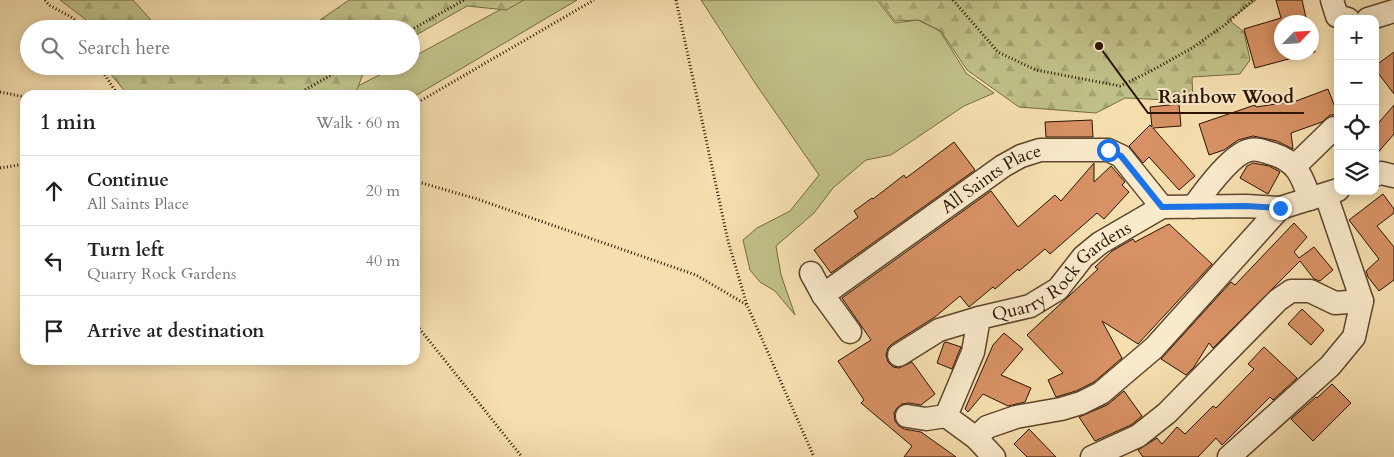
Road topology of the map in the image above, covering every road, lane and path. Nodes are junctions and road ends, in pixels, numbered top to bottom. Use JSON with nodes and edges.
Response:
{"nodes":[{"id":1,"x":45,"y":0,"type":"edge"},
{"id":2,"x":464,"y":0,"type":"edge"},
{"id":3,"x":594,"y":0,"type":"edge"},
{"id":4,"x":676,"y":0,"type":"edge"},
{"id":5,"x":953,"y":0,"type":"edge"},
{"id":6,"x":1253,"y":0,"type":"edge"},
{"id":7,"x":1332,"y":0,"type":"edge"},
{"id":8,"x":1394,"y":11,"type":"edge"},
{"id":9,"x":1337,"y":15,"type":"edge"},
{"id":10,"x":1379,"y":16,"type":"edge"},
{"id":11,"x":75,"y":20,"type":"edge"},
{"id":12,"x":420,"y":25,"type":"edge"},
{"id":13,"x":105,"y":75,"type":"edge"},
{"id":14,"x":331,"y":75,"type":"edge"},
{"id":15,"x":115,"y":90,"type":"edge"},
{"id":16,"x":305,"y":90,"type":"edge"},
{"id":17,"x":0,"y":92,"type":"edge"},
{"id":18,"x":20,"y":97,"type":"edge"},
{"id":19,"x":420,"y":101,"type":"edge"},
{"id":20,"x":1334,"y":128,"type":"dead end"},
{"id":21,"x":20,"y":165,"type":"edge"},
{"id":22,"x":1295,"y":166,"type":"junction"},
{"id":23,"x":0,"y":168,"type":"edge"},
{"id":24,"x":1379,"y":174,"type":"edge"},
{"id":25,"x":1394,"y":176,"type":"edge"},
{"id":26,"x":420,"y":182,"type":"edge"},
{"id":27,"x":1325,"y":195,"type":"edge"},
{"id":28,"x":1162,"y":207,"type":"junction"},
{"id":29,"x":1193,"y":207,"type":"junction"},
{"id":30,"x":1280,"y":208,"type":"junction"},
{"id":31,"x":811,"y":273,"type":"dead end"},
{"id":32,"x":823,"y":295,"type":"junction"},
{"id":33,"x":1362,"y":301,"type":"junction"},
{"id":34,"x":747,"y":305,"type":"junction"},
{"id":35,"x":978,"y":318,"type":"junction"},
{"id":36,"x":420,"y":329,"type":"edge"},
{"id":37,"x":850,"y":332,"type":"dead end"},
{"id":38,"x":898,"y":355,"type":"dead end"},
{"id":39,"x":907,"y":416,"type":"dead end"},
{"id":40,"x":946,"y":416,"type":"junction"},
{"id":41,"x":976,"y":438,"type":"junction"},
{"id":42,"x":522,"y":457,"type":"edge"},
{"id":43,"x":814,"y":457,"type":"edge"},
{"id":44,"x":994,"y":457,"type":"edge"},
{"id":45,"x":1092,"y":457,"type":"edge"},
{"id":46,"x":1229,"y":457,"type":"edge"}],
"edges":[{"from":1,"to":11,"type":"path"},
{"from":2,"to":12,"type":"path"},
{"from":3,"to":19,"type":"path"},
{"from":4,"to":34,"type":"path"},
{"from":5,"to":6,"type":"path"},
{"from":7,"to":9,"type":"street"},
{"from":8,"to":10,"type":"street"},
{"from":13,"to":15,"type":"path"},
{"from":14,"to":16,"type":"path"},
{"from":17,"to":18,"type":"path"},
{"from":20,"to":22,"type":"street"},
{"from":21,"to":23,"type":"path"},
{"from":22,"to":27,"type":"street"},
{"from":22,"to":29,"type":"street"},
{"from":24,"to":25,"type":"street"},
{"from":26,"to":34,"type":"path"},
{"from":27,"to":30,"type":"street"},
{"from":27,"to":33,"type":"street"},
{"from":28,"to":29,"type":"street"},
{"from":28,"to":32,"type":"street","name":"All Saints Place"},
{"from":28,"to":35,"type":"street","name":"Quarry Rock Gardens"},
{"from":29,"to":30,"type":"street"},
{"from":30,"to":41,"type":"street"},
{"from":31,"to":32,"type":"street"},
{"from":32,"to":37,"type":"street"},
{"from":33,"to":45,"type":"street"},
{"from":33,"to":46,"type":"street"},
{"from":34,"to":43,"type":"path"},
{"from":35,"to":38,"type":"street"},
{"from":35,"to":40,"type":"street","name":"Quarry Rock Gardens"},
{"from":36,"to":42,"type":"path"},
{"from":39,"to":40,"type":"street"},
{"from":40,"to":41,"type":"street"},
{"from":41,"to":44,"type":"street"}]}
